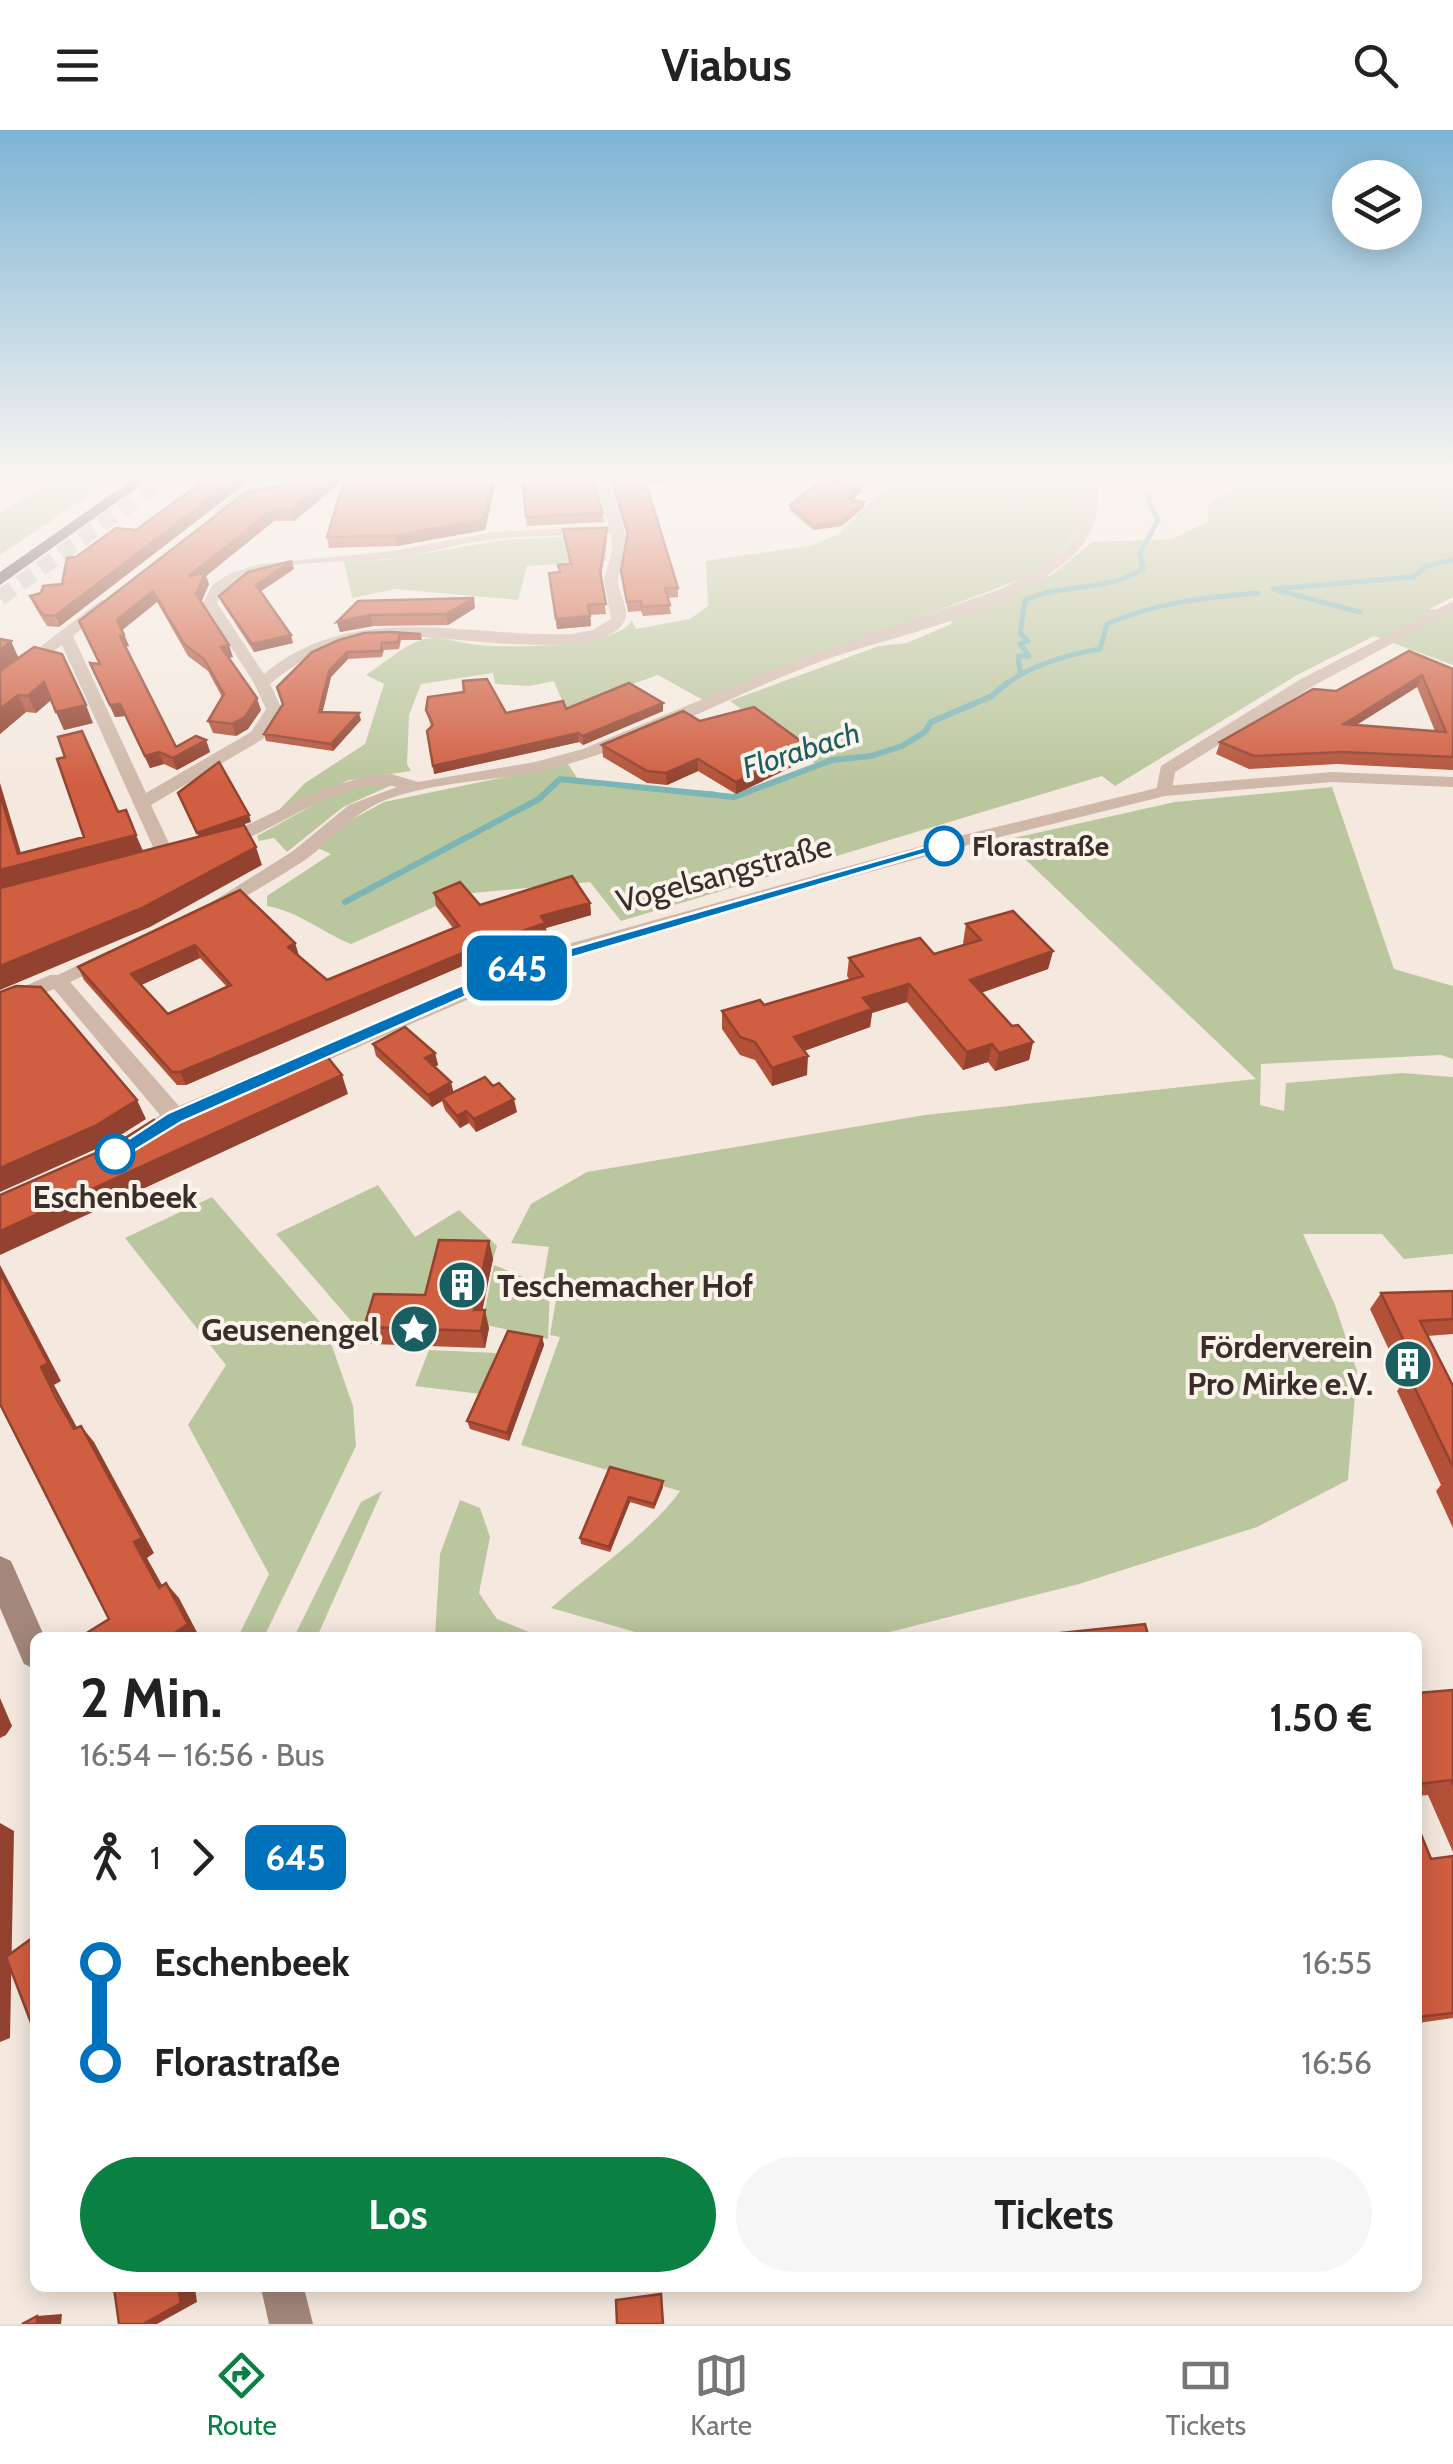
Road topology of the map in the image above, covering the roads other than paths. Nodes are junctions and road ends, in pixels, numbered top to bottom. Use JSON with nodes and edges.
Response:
{"nodes":[{"id":1,"x":230,"y":579,"type":"edge"},
{"id":2,"x":610,"y":579,"type":"edge"},
{"id":3,"x":1026,"y":579,"type":"edge"},
{"id":4,"x":120,"y":592,"type":"edge"},
{"id":5,"x":1453,"y":604,"type":"edge"},
{"id":6,"x":65,"y":635,"type":"junction"},
{"id":7,"x":262,"y":683,"type":"junction"},
{"id":8,"x":0,"y":686,"type":"edge"},
{"id":9,"x":1453,"y":782,"type":"edge"},
{"id":10,"x":413,"y":786,"type":"junction"},
{"id":11,"x":1164,"y":792,"type":"junction"},
{"id":12,"x":140,"y":804,"type":"junction"},
{"id":13,"x":190,"y":918,"type":"edge"},
{"id":14,"x":138,"y":942,"type":"edge"},
{"id":15,"x":57,"y":980,"type":"junction"},
{"id":16,"x":0,"y":1006,"type":"edge"},
{"id":17,"x":175,"y":1117,"type":"junction"},
{"id":18,"x":115,"y":1154,"type":"edge"},
{"id":19,"x":0,"y":1571,"type":"edge"},
{"id":20,"x":30,"y":1641,"type":"edge"},
{"id":21,"x":284,"y":2292,"type":"edge"},
{"id":22,"x":291,"y":2324,"type":"edge"}],
"edges":[{"from":1,"to":7,"type":"street"},
{"from":2,"to":7,"type":"street"},
{"from":3,"to":10,"type":"street"},
{"from":4,"to":6,"type":"street"},
{"from":5,"to":11,"type":"street"},
{"from":6,"to":8,"type":"street"},
{"from":6,"to":12,"type":"street"},
{"from":7,"to":12,"type":"street"},
{"from":9,"to":11,"type":"street","name":"Vogelsangstraße"},
{"from":10,"to":12,"type":"street"},
{"from":10,"to":13,"type":"street"},
{"from":11,"to":17,"type":"street","name":"Vogelsangstraße"},
{"from":14,"to":15,"type":"street"},
{"from":15,"to":16,"type":"street"},
{"from":15,"to":17,"type":"street"},
{"from":17,"to":18,"type":"street","name":"Vogelsangstraße"},
{"from":19,"to":20,"type":"main road"},
{"from":21,"to":22,"type":"main road"}]}
